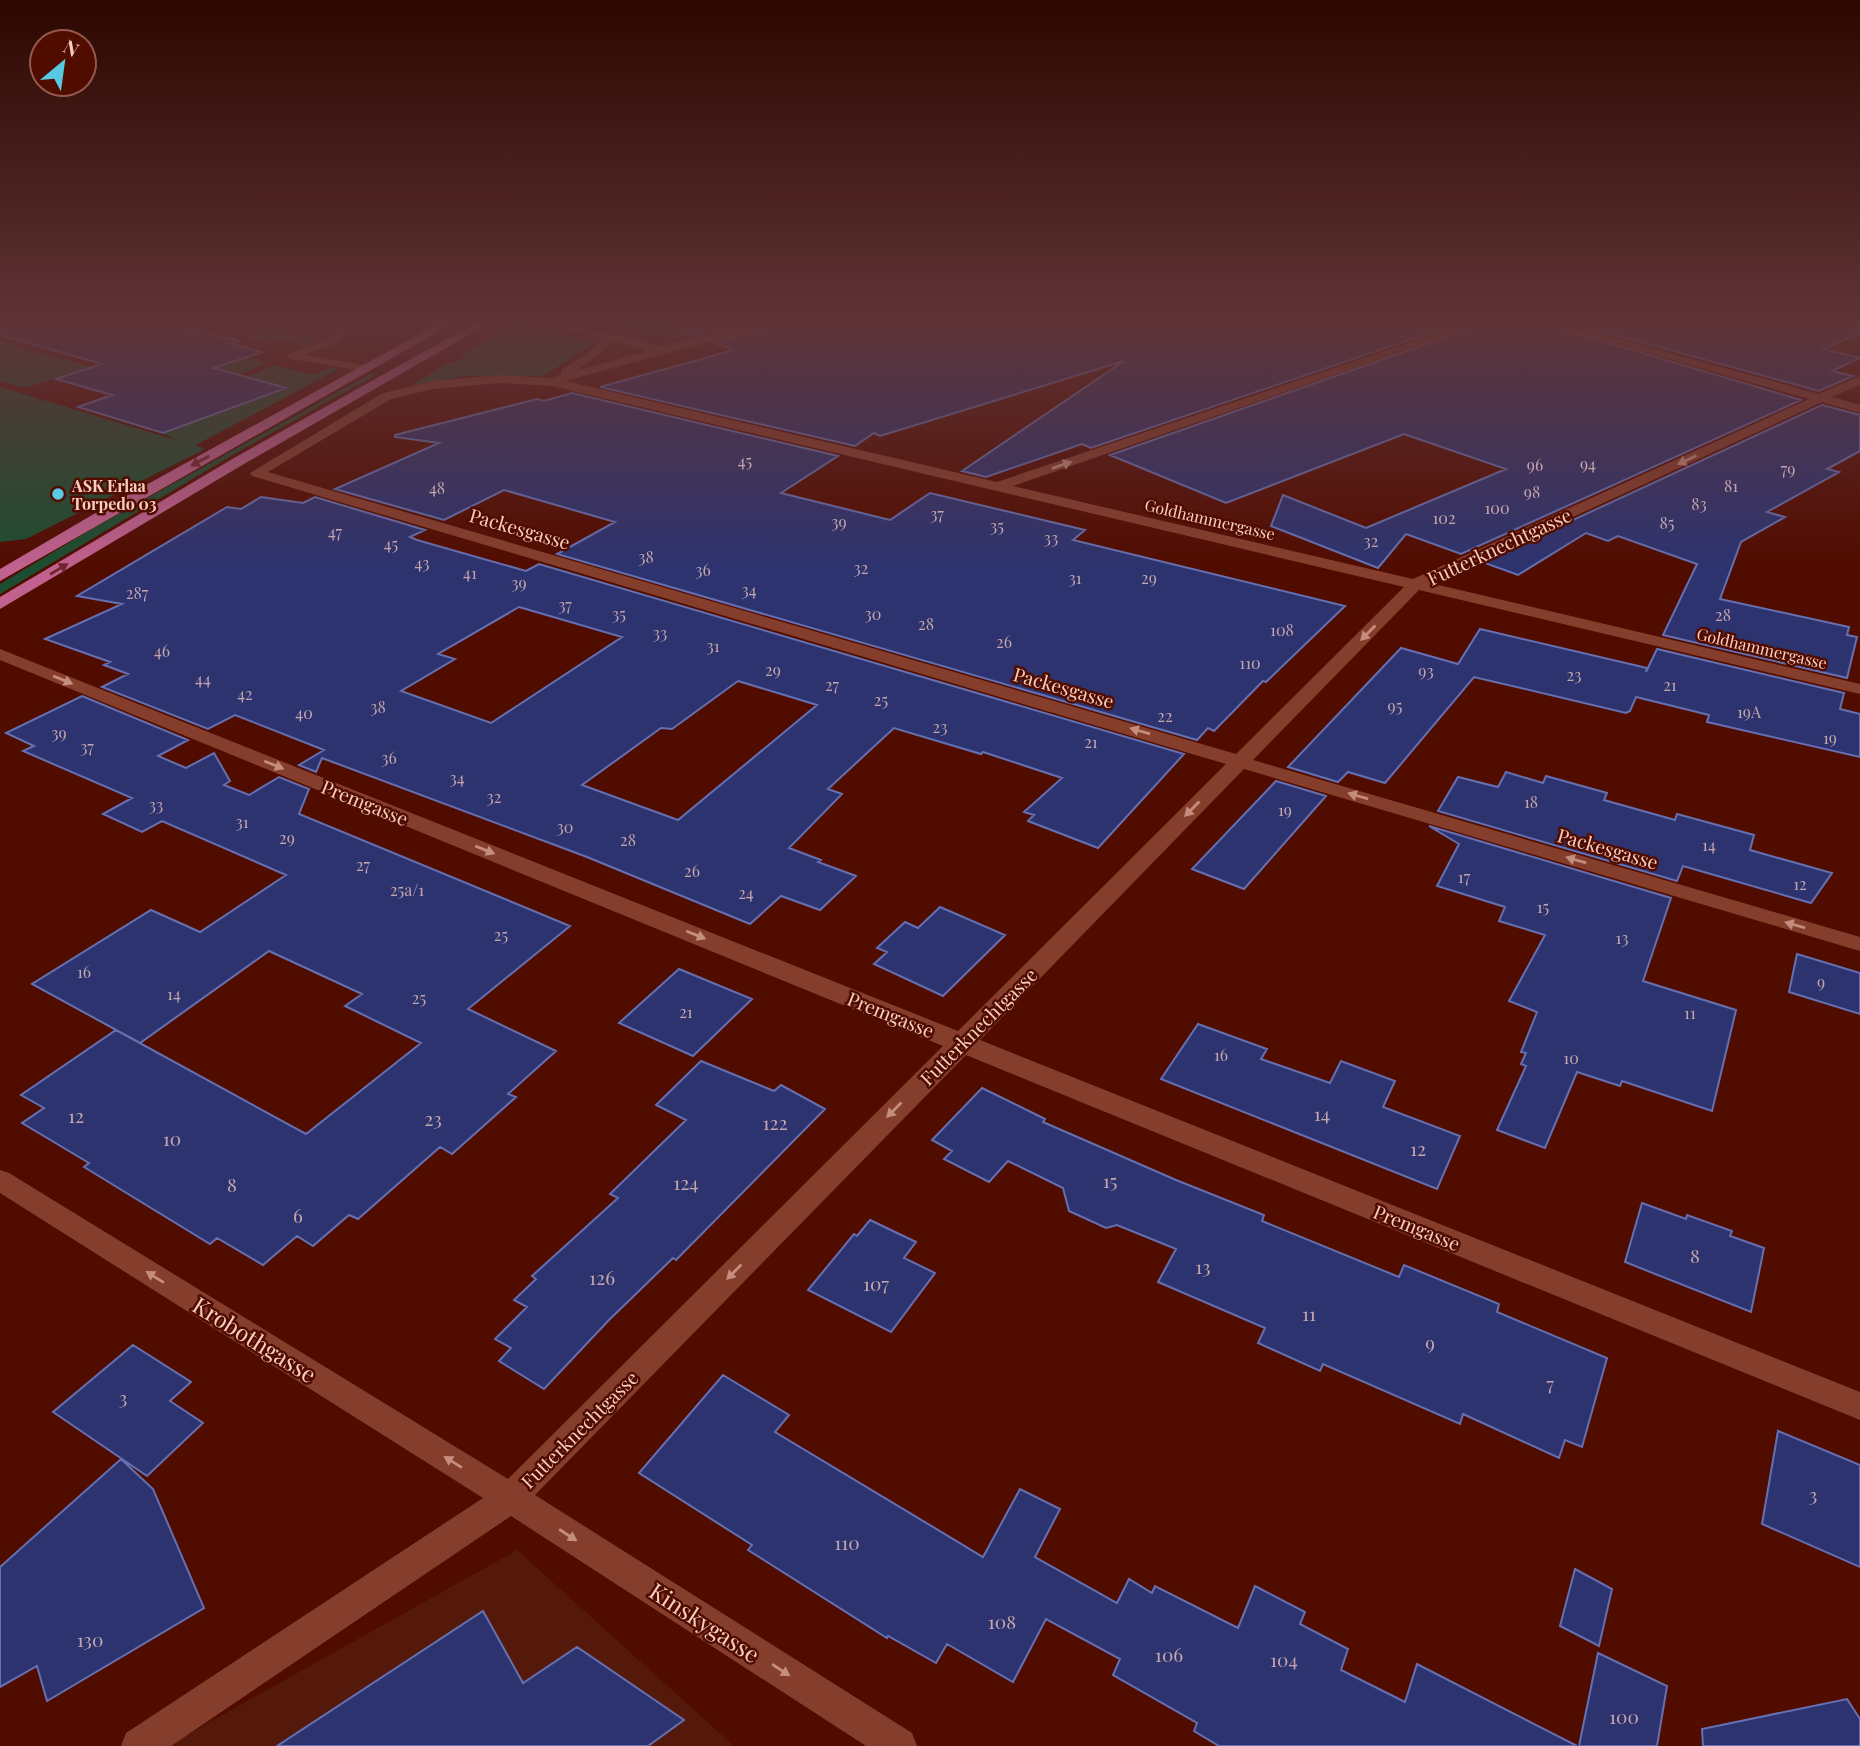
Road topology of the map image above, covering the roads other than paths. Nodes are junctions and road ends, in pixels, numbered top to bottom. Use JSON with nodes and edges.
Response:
{"nodes":[{"id":1,"x":306,"y":402,"type":"edge"},
{"id":2,"x":343,"y":402,"type":"edge"},
{"id":3,"x":376,"y":402,"type":"edge"},
{"id":4,"x":639,"y":402,"type":"edge"},
{"id":5,"x":1246,"y":402,"type":"edge"},
{"id":6,"x":1811,"y":402,"type":"edge"},
{"id":7,"x":1837,"y":402,"type":"edge"},
{"id":8,"x":1860,"y":409,"type":"edge"},
{"id":9,"x":257,"y":473,"type":"joint"},
{"id":10,"x":998,"y":487,"type":"junction"},
{"id":11,"x":0,"y":576,"type":"edge"},
{"id":12,"x":1416,"y":584,"type":"junction"},
{"id":13,"x":0,"y":604,"type":"edge"},
{"id":14,"x":0,"y":654,"type":"edge"},
{"id":15,"x":1860,"y":689,"type":"edge"},
{"id":16,"x":1240,"y":761,"type":"junction"},
{"id":17,"x":1860,"y":944,"type":"edge"},
{"id":18,"x":961,"y":1043,"type":"junction"},
{"id":19,"x":0,"y":1181,"type":"edge"},
{"id":20,"x":1860,"y":1406,"type":"edge"},
{"id":21,"x":511,"y":1498,"type":"junction"},
{"id":22,"x":139,"y":1746,"type":"edge"},
{"id":23,"x":899,"y":1746,"type":"edge"}],
"edges":[{"from":1,"to":11,"type":"main road","one_way":true},
{"from":13,"to":2,"type":"main road","one_way":true},
{"from":3,"to":9,"type":"street","name":"Goldhammergasse"},
{"from":4,"to":10,"type":"street","name":"Goldhammergasse"},
{"from":10,"to":5,"type":"street","one_way":true},
{"from":6,"to":12,"type":"street","name":"Futterknechtgasse","one_way":true},
{"from":7,"to":8,"type":"street"},
{"from":16,"to":9,"type":"street","name":"Packesgasse","one_way":true},
{"from":10,"to":12,"type":"street","name":"Goldhammergasse"},
{"from":12,"to":15,"type":"street","name":"Goldhammergasse"},
{"from":12,"to":16,"type":"street","name":"Futterknechtgasse","one_way":true},
{"from":14,"to":18,"type":"street","name":"Premgasse","one_way":true},
{"from":17,"to":16,"type":"street","name":"Packesgasse","one_way":true},
{"from":16,"to":18,"type":"street","name":"Futterknechtgasse","one_way":true},
{"from":18,"to":20,"type":"street","name":"Premgasse"},
{"from":18,"to":21,"type":"street","name":"Futterknechtgasse","one_way":true},
{"from":21,"to":19,"type":"street","name":"Krobothgasse","one_way":true},
{"from":21,"to":22,"type":"street","name":"Futterknechtgasse"},
{"from":21,"to":23,"type":"street","name":"Kinskygasse","one_way":true}]}
